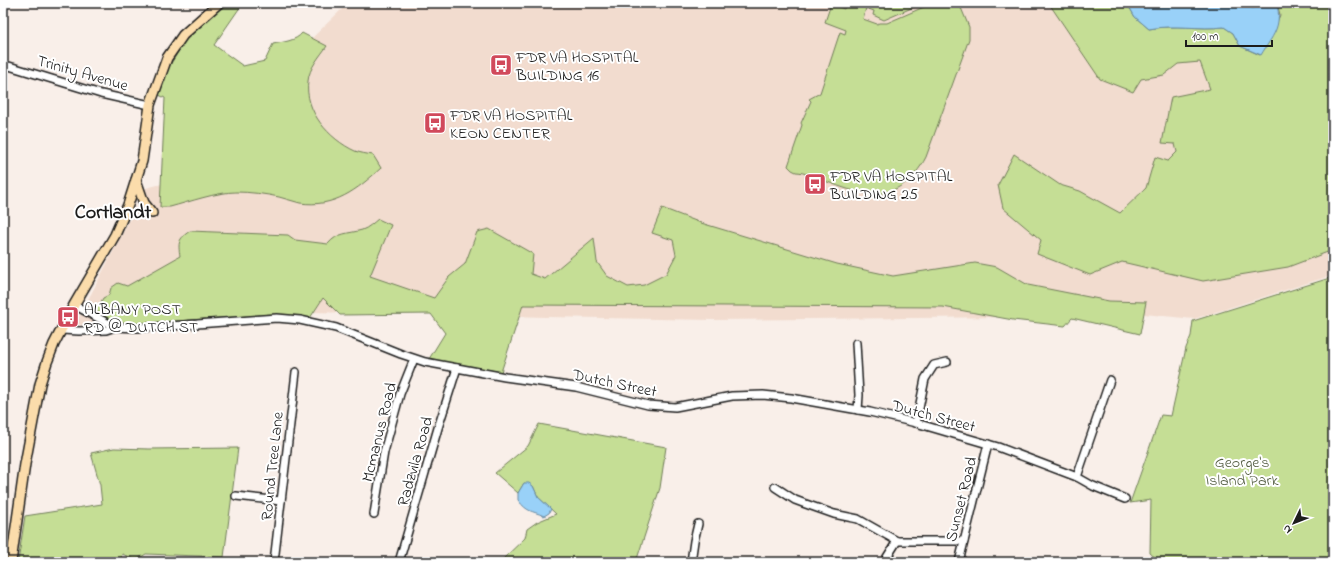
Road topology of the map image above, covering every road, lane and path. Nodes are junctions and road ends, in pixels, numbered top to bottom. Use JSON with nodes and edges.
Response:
{"nodes":[{"id":1,"x":219,"y":3,"type":"edge"},
{"id":2,"x":9,"y":66,"type":"dead end"},
{"id":3,"x":150,"y":105,"type":"junction"},
{"id":4,"x":136,"y":180,"type":"junction"},
{"id":5,"x":152,"y":213,"type":"dead end"},
{"id":6,"x":74,"y":305,"type":"junction"},
{"id":7,"x":115,"y":327,"type":"junction"},
{"id":8,"x":62,"y":330,"type":"junction"},
{"id":9,"x":856,"y":343,"type":"dead end"},
{"id":10,"x":414,"y":359,"type":"junction"},
{"id":11,"x":947,"y":362,"type":"dead end"},
{"id":12,"x":457,"y":368,"type":"junction"},
{"id":13,"x":296,"y":372,"type":"dead end"},
{"id":14,"x":1110,"y":380,"type":"dead end"},
{"id":15,"x":858,"y":410,"type":"junction"},
{"id":16,"x":916,"y":423,"type":"junction"},
{"id":17,"x":988,"y":444,"type":"junction"},
{"id":18,"x":1077,"y":477,"type":"junction"},
{"id":19,"x":775,"y":487,"type":"dead end"},
{"id":20,"x":236,"y":496,"type":"dead end"},
{"id":21,"x":1125,"y":499,"type":"dead end"},
{"id":22,"x":281,"y":501,"type":"junction"},
{"id":23,"x":374,"y":514,"type":"dead end"},
{"id":24,"x":698,"y":524,"type":"dead end"},
{"id":25,"x":897,"y":541,"type":"junction"},
{"id":26,"x":964,"y":541,"type":"junction"},
{"id":27,"x":11,"y":562,"type":"edge"},
{"id":28,"x":274,"y":562,"type":"edge"},
{"id":29,"x":400,"y":562,"type":"edge"},
{"id":30,"x":691,"y":562,"type":"edge"},
{"id":31,"x":884,"y":562,"type":"edge"},
{"id":32,"x":959,"y":562,"type":"edge"}],
"edges":[{"from":1,"to":3,"type":"main road"},
{"from":2,"to":3,"type":"street","name":"Trinity Avenue"},
{"from":3,"to":4,"type":"main road"},
{"from":4,"to":5,"type":"main road"},
{"from":4,"to":6,"type":"main road"},
{"from":6,"to":7,"type":"street"},
{"from":6,"to":8,"type":"main road"},
{"from":7,"to":8,"type":"street"},
{"from":7,"to":10,"type":"street","name":"Dutch Street"},
{"from":8,"to":27,"type":"main road"},
{"from":9,"to":15,"type":"street"},
{"from":10,"to":12,"type":"street","name":"Dutch Street"},
{"from":10,"to":23,"type":"street","name":"Mcmanus Road"},
{"from":11,"to":16,"type":"street"},
{"from":12,"to":15,"type":"street","name":"Dutch Street"},
{"from":12,"to":29,"type":"street","name":"Radzvila Road"},
{"from":13,"to":22,"type":"street","name":"Round Tree Lane"},
{"from":14,"to":18,"type":"street"},
{"from":15,"to":16,"type":"street","name":"Dutch Street"},
{"from":16,"to":17,"type":"street","name":"Dutch Street"},
{"from":17,"to":18,"type":"street","name":"Dutch Street"},
{"from":17,"to":26,"type":"street","name":"Sunset Road"},
{"from":18,"to":21,"type":"street","name":"Dutch Street"},
{"from":19,"to":25,"type":"street"},
{"from":20,"to":22,"type":"street"},
{"from":22,"to":28,"type":"street","name":"Round Tree Lane"},
{"from":24,"to":30,"type":"street"},
{"from":25,"to":26,"type":"street"},
{"from":25,"to":31,"type":"street"},
{"from":26,"to":32,"type":"street","name":"Sunset Road"}]}
